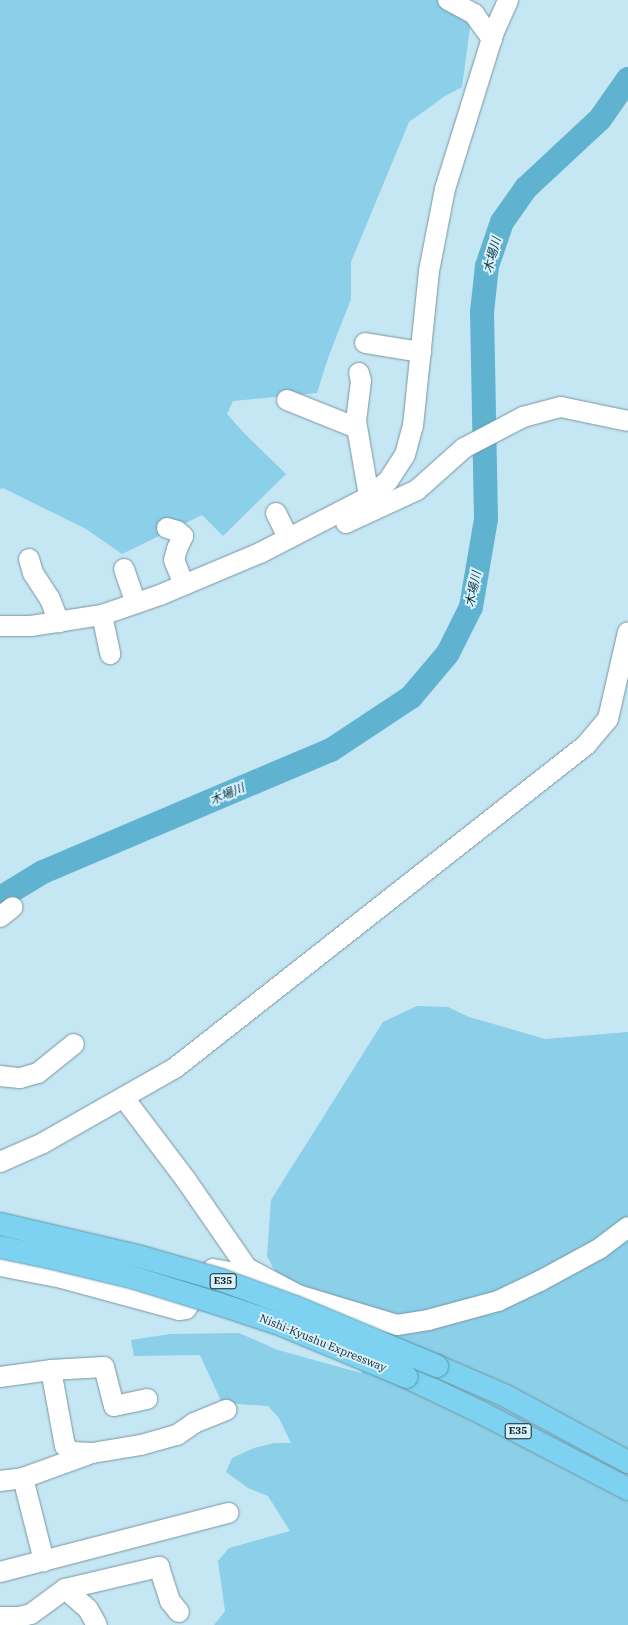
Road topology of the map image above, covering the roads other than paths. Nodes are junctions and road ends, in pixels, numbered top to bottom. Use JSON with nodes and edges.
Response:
{"nodes":[{"id":1,"x":448,"y":0,"type":"edge"},
{"id":2,"x":508,"y":0,"type":"edge"},
{"id":3,"x":492,"y":39,"type":"junction"},
{"id":4,"x":365,"y":343,"type":"dead end"},
{"id":5,"x":421,"y":352,"type":"junction"},
{"id":6,"x":359,"y":373,"type":"dead end"},
{"id":7,"x":287,"y":400,"type":"dead end"},
{"id":8,"x":628,"y":421,"type":"edge"},
{"id":9,"x":357,"y":428,"type":"junction"},
{"id":10,"x":369,"y":496,"type":"junction"},
{"id":11,"x":276,"y":513,"type":"dead end"},
{"id":12,"x":167,"y":528,"type":"dead end"},
{"id":13,"x":288,"y":538,"type":"junction"},
{"id":14,"x":260,"y":553,"type":"junction"},
{"id":15,"x":30,"y":559,"type":"dead end"},
{"id":16,"x":124,"y":569,"type":"dead end"},
{"id":17,"x":184,"y":585,"type":"junction"},
{"id":18,"x":136,"y":603,"type":"junction"},
{"id":19,"x":102,"y":615,"type":"junction"},
{"id":20,"x":59,"y":622,"type":"junction"},
{"id":21,"x":0,"y":626,"type":"edge"},
{"id":22,"x":628,"y":632,"type":"edge"},
{"id":23,"x":110,"y":654,"type":"dead end"},
{"id":24,"x":74,"y":1044,"type":"dead end"},
{"id":25,"x":0,"y":1076,"type":"edge"},
{"id":26,"x":124,"y":1098,"type":"junction"},
{"id":27,"x":0,"y":1162,"type":"edge"},
{"id":28,"x":0,"y":1224,"type":"edge"},
{"id":29,"x":628,"y":1227,"type":"edge"},
{"id":30,"x":0,"y":1247,"type":"edge"},
{"id":31,"x":0,"y":1266,"type":"edge"},
{"id":32,"x":256,"y":1273,"type":"junction"},
{"id":33,"x":51,"y":1370,"type":"junction"},
{"id":34,"x":0,"y":1377,"type":"edge"},
{"id":35,"x":147,"y":1399,"type":"dead end"},
{"id":36,"x":227,"y":1410,"type":"dead end"},
{"id":37,"x":92,"y":1453,"type":"junction"},
{"id":38,"x":628,"y":1462,"type":"edge"},
{"id":39,"x":23,"y":1478,"type":"junction"},
{"id":40,"x":0,"y":1482,"type":"edge"},
{"id":41,"x":628,"y":1489,"type":"edge"},
{"id":42,"x":228,"y":1513,"type":"dead end"},
{"id":43,"x":44,"y":1561,"type":"junction"},
{"id":44,"x":0,"y":1572,"type":"edge"},
{"id":45,"x":65,"y":1589,"type":"junction"},
{"id":46,"x":179,"y":1612,"type":"dead end"},
{"id":47,"x":0,"y":1617,"type":"edge"},
{"id":48,"x":97,"y":1625,"type":"edge"}],
"edges":[{"from":1,"to":3,"type":"street"},
{"from":2,"to":3,"type":"street"},
{"from":3,"to":5,"type":"street"},
{"from":4,"to":5,"type":"street"},
{"from":5,"to":10,"type":"street"},
{"from":6,"to":9,"type":"street"},
{"from":7,"to":9,"type":"street"},
{"from":8,"to":14,"type":"street"},
{"from":9,"to":10,"type":"street"},
{"from":10,"to":13,"type":"street"},
{"from":11,"to":13,"type":"street"},
{"from":12,"to":17,"type":"street"},
{"from":13,"to":14,"type":"street"},
{"from":14,"to":17,"type":"street"},
{"from":15,"to":20,"type":"street"},
{"from":16,"to":18,"type":"street"},
{"from":17,"to":18,"type":"street"},
{"from":18,"to":19,"type":"street"},
{"from":19,"to":20,"type":"street"},
{"from":19,"to":23,"type":"street"},
{"from":20,"to":21,"type":"street"},
{"from":22,"to":26,"type":"street"},
{"from":24,"to":25,"type":"street"},
{"from":26,"to":27,"type":"street"},
{"from":26,"to":32,"type":"street"},
{"from":28,"to":38,"type":"highway","name":"Nishi-Kyushu Expressway","number":"E35","bridge":true},
{"from":29,"to":32,"type":"street"},
{"from":30,"to":41,"type":"highway","name":"Nishi-Kyushu Expressway","number":"E35","bridge":true},
{"from":31,"to":32,"type":"street"},
{"from":33,"to":34,"type":"street"},
{"from":33,"to":35,"type":"street"},
{"from":33,"to":37,"type":"street"},
{"from":36,"to":37,"type":"street"},
{"from":37,"to":39,"type":"street"},
{"from":39,"to":40,"type":"street"},
{"from":39,"to":43,"type":"street"},
{"from":42,"to":43,"type":"street"},
{"from":43,"to":44,"type":"street"},
{"from":45,"to":46,"type":"street"},
{"from":45,"to":47,"type":"street"},
{"from":45,"to":48,"type":"street"}]}
